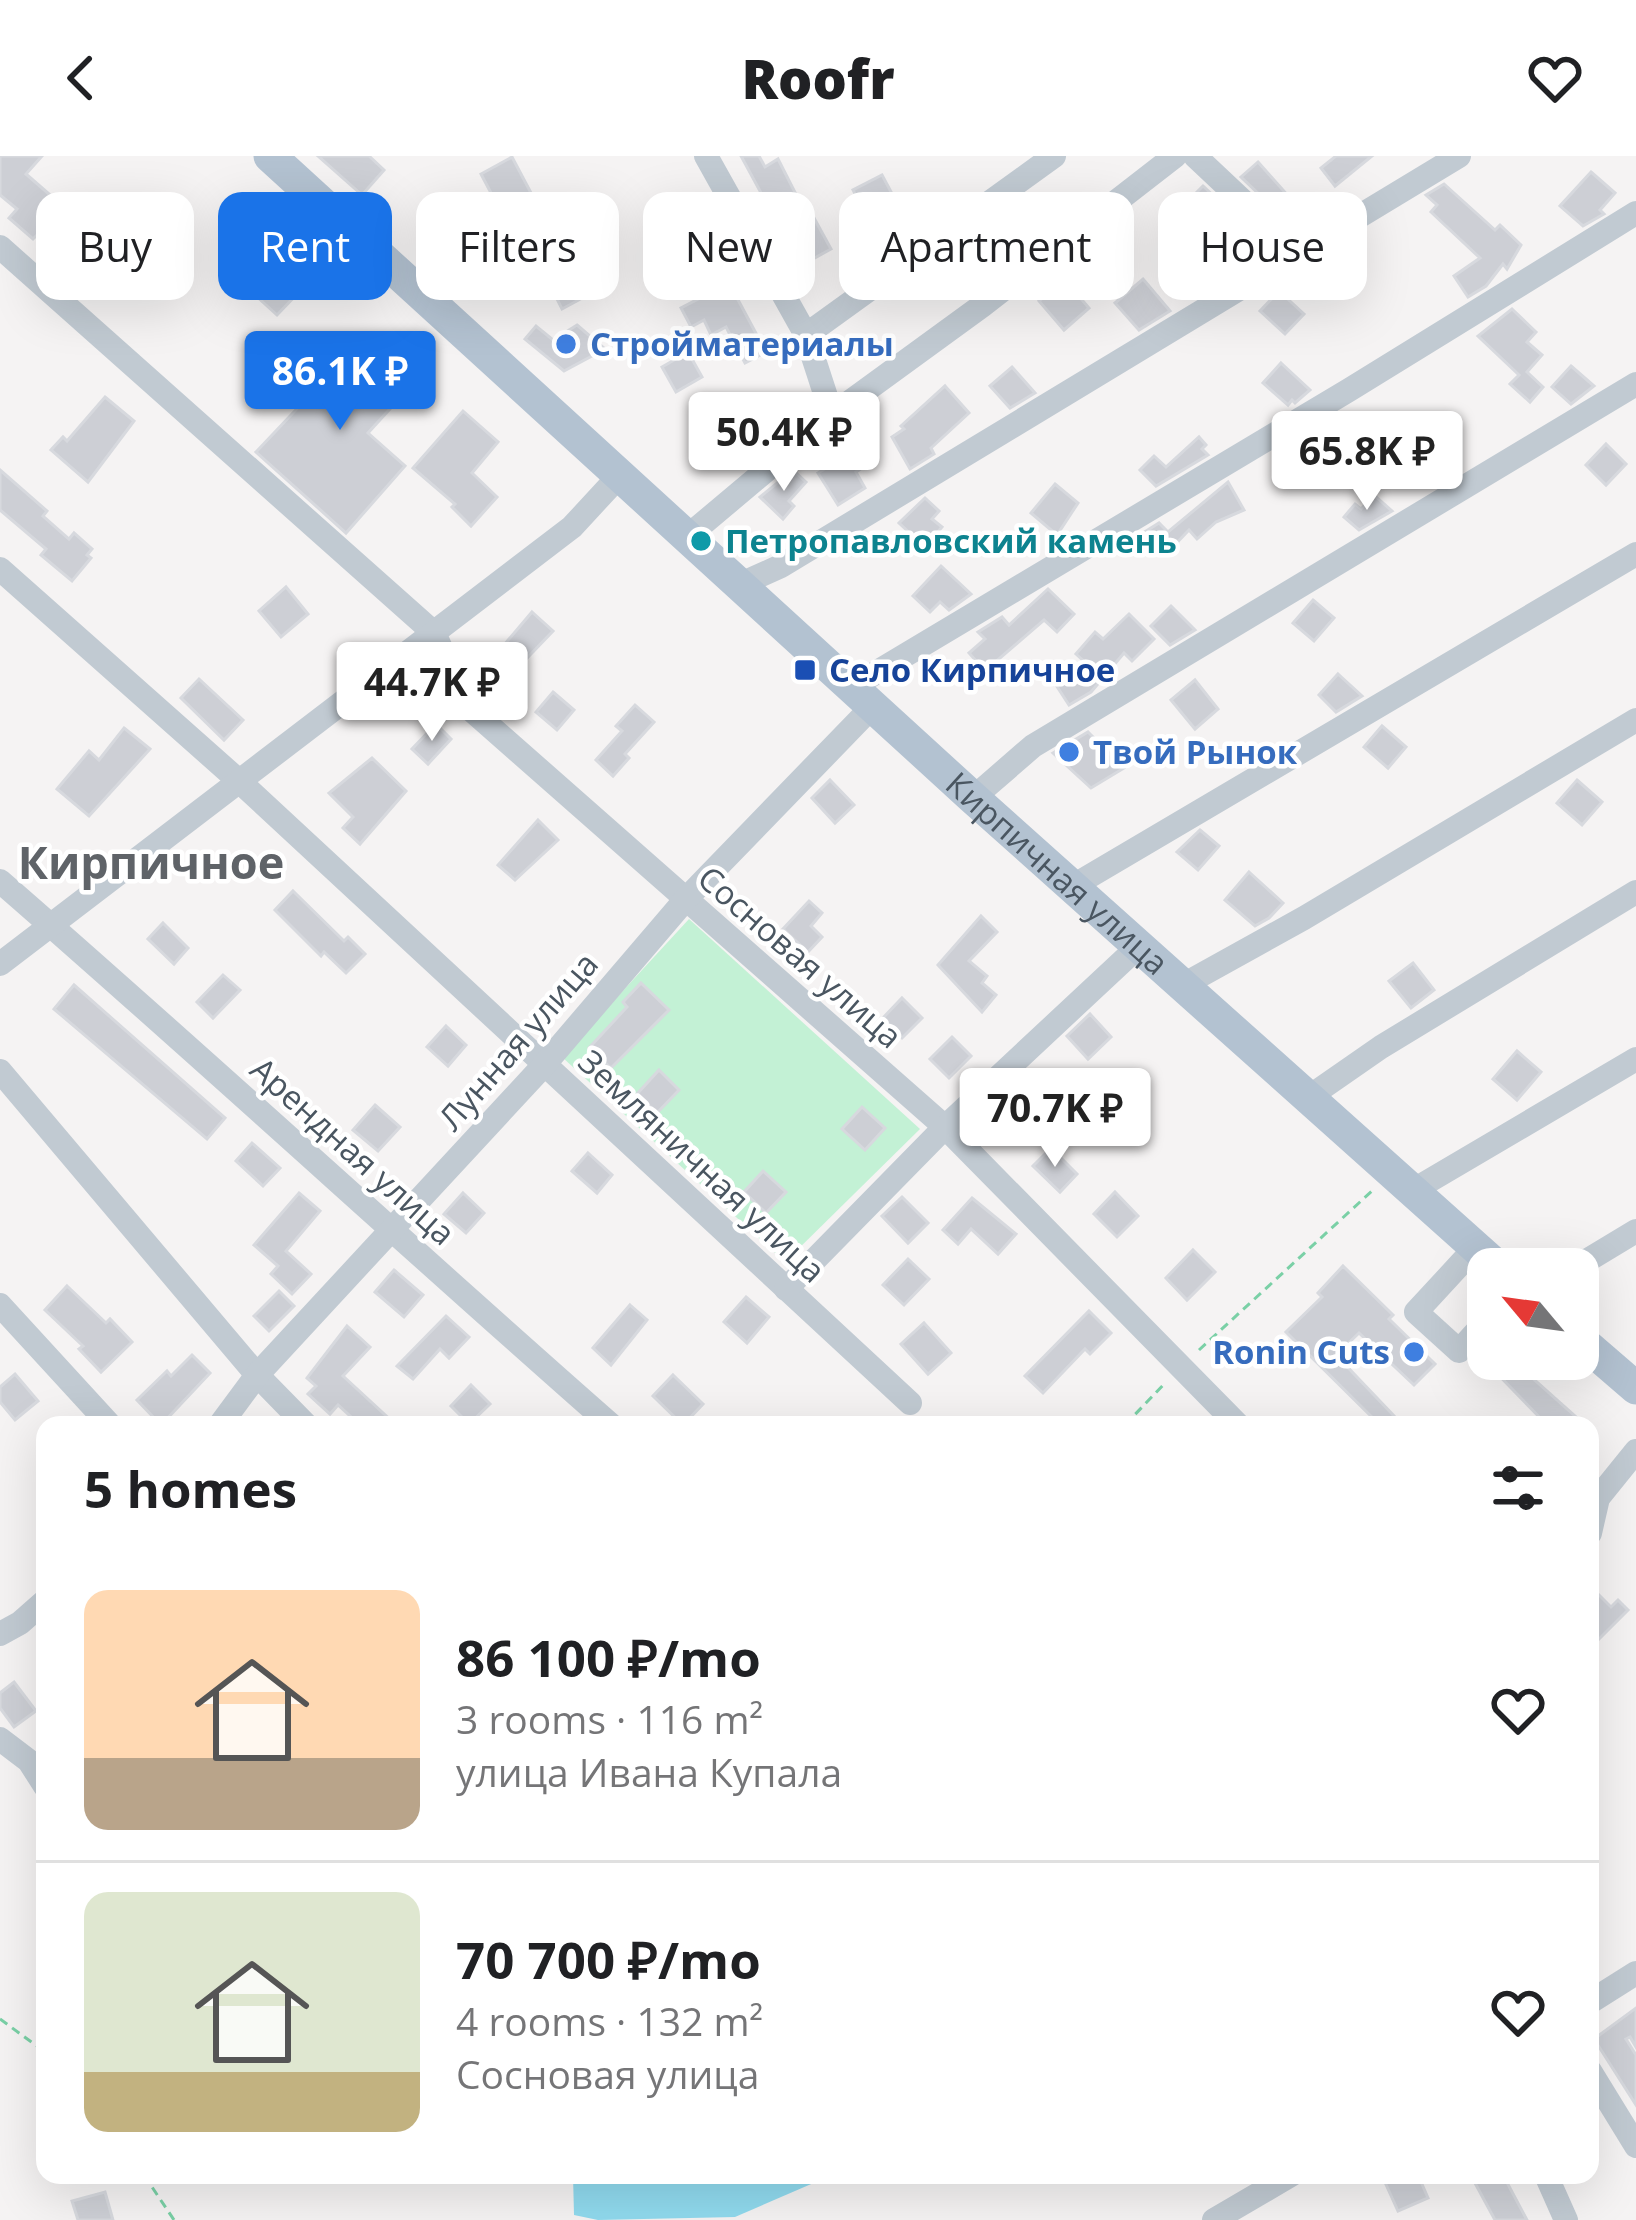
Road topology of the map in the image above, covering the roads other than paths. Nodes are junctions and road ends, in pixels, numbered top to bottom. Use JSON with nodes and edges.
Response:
{"nodes":[{"id":1,"x":270,"y":156,"type":"edge"},
{"id":2,"x":706,"y":156,"type":"edge"},
{"id":3,"x":1005,"y":156,"type":"edge"},
{"id":4,"x":1054,"y":156,"type":"edge"},
{"id":5,"x":1175,"y":156,"type":"edge"},
{"id":6,"x":1195,"y":156,"type":"edge"},
{"id":7,"x":1459,"y":156,"type":"edge"},
{"id":8,"x":1018,"y":182,"type":"junction"},
{"id":9,"x":1234,"y":192,"type":"edge"},
{"id":10,"x":1367,"y":212,"type":"edge"},
{"id":11,"x":1636,"y":213,"type":"edge"},
{"id":12,"x":0,"y":247,"type":"edge"},
{"id":13,"x":1221,"y":300,"type":"edge"},
{"id":14,"x":806,"y":334,"type":"junction"},
{"id":15,"x":1636,"y":385,"type":"edge"},
{"id":16,"x":832,"y":415,"type":"junction"},
{"id":17,"x":621,"y":474,"type":"junction"},
{"id":18,"x":688,"y":536,"type":"junction"},
{"id":19,"x":1636,"y":554,"type":"edge"},
{"id":20,"x":0,"y":568,"type":"edge"},
{"id":21,"x":741,"y":584,"type":"junction"},
{"id":22,"x":434,"y":633,"type":"junction"},
{"id":23,"x":862,"y":697,"type":"junction"},
{"id":24,"x":1636,"y":720,"type":"edge"},
{"id":25,"x":239,"y":781,"type":"junction"},
{"id":26,"x":973,"y":798,"type":"junction"},
{"id":27,"x":0,"y":881,"type":"edge"},
{"id":28,"x":1073,"y":886,"type":"junction"},
{"id":29,"x":1636,"y":892,"type":"edge"},
{"id":30,"x":685,"y":900,"type":"junction"},
{"id":31,"x":50,"y":925,"type":"junction"},
{"id":32,"x":1140,"y":945,"type":"junction"},
{"id":33,"x":0,"y":964,"type":"edge"},
{"id":34,"x":1185,"y":984,"type":"junction"},
{"id":35,"x":1636,"y":1059,"type":"edge"},
{"id":36,"x":544,"y":1065,"type":"junction"},
{"id":37,"x":0,"y":1071,"type":"edge"},
{"id":38,"x":1309,"y":1096,"type":"junction"},
{"id":39,"x":945,"y":1127,"type":"junction"},
{"id":40,"x":1402,"y":1182,"type":"junction"},
{"id":41,"x":1636,"y":1231,"type":"edge"},
{"id":42,"x":392,"y":1233,"type":"junction"},
{"id":43,"x":1477,"y":1248,"type":"edge"},
{"id":44,"x":1599,"y":1253,"type":"edge"},
{"id":45,"x":1467,"y":1274,"type":"edge"},
{"id":46,"x":786,"y":1289,"type":"junction"},
{"id":47,"x":0,"y":1305,"type":"edge"},
{"id":48,"x":1467,"y":1342,"type":"edge"},
{"id":49,"x":1599,"y":1356,"type":"edge"},
{"id":50,"x":257,"y":1375,"type":"junction"},
{"id":51,"x":1636,"y":1388,"type":"edge"},
{"id":52,"x":910,"y":1403,"type":"dead end"},
{"id":53,"x":102,"y":1416,"type":"edge"},
{"id":54,"x":227,"y":1416,"type":"edge"},
{"id":55,"x":297,"y":1416,"type":"edge"},
{"id":56,"x":601,"y":1416,"type":"edge"},
{"id":57,"x":1229,"y":1416,"type":"edge"},
{"id":58,"x":1636,"y":1451,"type":"edge"},
{"id":59,"x":1599,"y":1497,"type":"edge"},
{"id":60,"x":36,"y":1609,"type":"edge"},
{"id":61,"x":0,"y":1634,"type":"edge"},
{"id":62,"x":0,"y":1739,"type":"edge"},
{"id":63,"x":36,"y":1772,"type":"edge"},
{"id":64,"x":1636,"y":1973,"type":"edge"},
{"id":65,"x":1599,"y":1996,"type":"edge"},
{"id":66,"x":1599,"y":2086,"type":"edge"},
{"id":67,"x":1636,"y":2146,"type":"edge"},
{"id":68,"x":1277,"y":2184,"type":"edge"},
{"id":69,"x":1550,"y":2184,"type":"edge"},
{"id":70,"x":1228,"y":2216,"type":"edge"},
{"id":71,"x":1566,"y":2220,"type":"edge"}],
"edges":[{"from":1,"to":17,"type":"main road","name":"Кирпичная улица"},
{"from":2,"to":14,"type":"street"},
{"from":3,"to":8,"type":"street"},
{"from":4,"to":8,"type":"street"},
{"from":5,"to":16,"type":"street"},
{"from":6,"to":9,"type":"street"},
{"from":7,"to":10,"type":"street"},
{"from":8,"to":14,"type":"street"},
{"from":11,"to":23,"type":"street","name":"Лунная улица"},
{"from":12,"to":22,"type":"street"},
{"from":13,"to":21,"type":"street"},
{"from":14,"to":16,"type":"street"},
{"from":15,"to":26,"type":"street"},
{"from":16,"to":18,"type":"street"},
{"from":17,"to":18,"type":"main road","name":"Кирпичная улица"},
{"from":17,"to":22,"type":"street"},
{"from":18,"to":21,"type":"main road","name":"Кирпичная улица"},
{"from":19,"to":28,"type":"street"},
{"from":20,"to":25,"type":"street","name":"Земляничная улица"},
{"from":21,"to":23,"type":"main road","name":"Кирпичная улица"},
{"from":22,"to":25,"type":"street"},
{"from":22,"to":30,"type":"street","name":"Сосновая улица"},
{"from":23,"to":26,"type":"main road","name":"Кирпичная улица"},
{"from":23,"to":30,"type":"street","name":"Лунная улица"},
{"from":24,"to":34,"type":"street"},
{"from":25,"to":31,"type":"street"},
{"from":25,"to":36,"type":"street","name":"Земляничная улица"},
{"from":26,"to":28,"type":"main road","name":"Кирпичная улица"},
{"from":27,"to":31,"type":"street","name":"Арендная улица"},
{"from":28,"to":32,"type":"main road","name":"Кирпичная улица"},
{"from":29,"to":38,"type":"street"},
{"from":30,"to":36,"type":"street","name":"Лунная улица"},
{"from":30,"to":39,"type":"street","name":"Сосновая улица"},
{"from":31,"to":33,"type":"street"},
{"from":31,"to":42,"type":"street","name":"Арендная улица"},
{"from":32,"to":34,"type":"main road","name":"Кирпичная улица"},
{"from":32,"to":39,"type":"street"},
{"from":34,"to":38,"type":"main road","name":"Кирпичная улица"},
{"from":35,"to":40,"type":"street"},
{"from":36,"to":42,"type":"street","name":"Лунная улица"},
{"from":36,"to":46,"type":"street","name":"Земляничная улица"},
{"from":37,"to":50,"type":"street"},
{"from":38,"to":40,"type":"main road","name":"Кирпичная улица"},
{"from":39,"to":46,"type":"street"},
{"from":39,"to":57,"type":"street","name":"Сосновая улица"},
{"from":40,"to":43,"type":"main road","name":"Кирпичная улица"},
{"from":41,"to":44,"type":"street"},
{"from":42,"to":50,"type":"street","name":"Лунная улица"},
{"from":42,"to":56,"type":"street","name":"Арендная улица"},
{"from":45,"to":48,"type":"street"},
{"from":46,"to":52,"type":"street","name":"Земляничная улица"},
{"from":47,"to":53,"type":"street"},
{"from":49,"to":51,"type":"main road"},
{"from":50,"to":54,"type":"street","name":"Лунная улица"},
{"from":50,"to":55,"type":"street"},
{"from":58,"to":59,"type":"street"},
{"from":60,"to":61,"type":"street"},
{"from":62,"to":63,"type":"street"},
{"from":64,"to":65,"type":"street"},
{"from":66,"to":67,"type":"street"},
{"from":68,"to":70,"type":"street"},
{"from":69,"to":71,"type":"street"}]}
